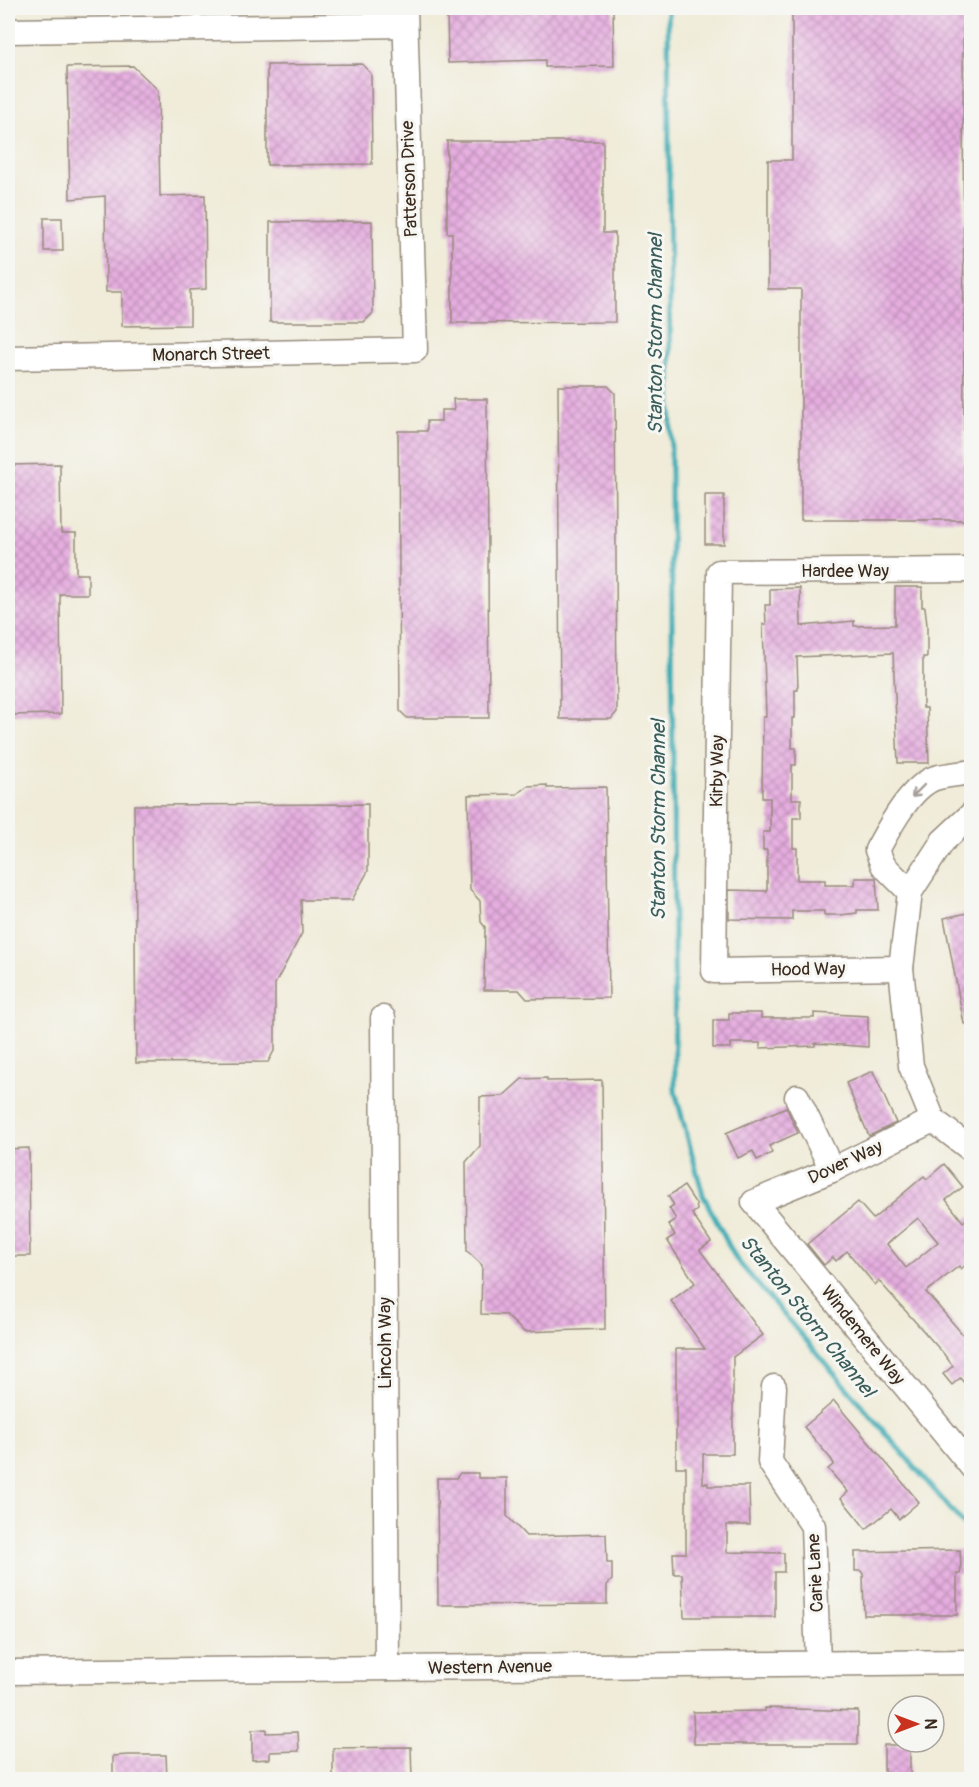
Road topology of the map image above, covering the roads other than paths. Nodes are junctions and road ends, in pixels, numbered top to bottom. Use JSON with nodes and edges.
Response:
{"nodes":[{"id":1,"x":405,"y":16,"type":"edge"},
{"id":2,"x":8,"y":31,"type":"edge"},
{"id":3,"x":415,"y":350,"type":"joint"},
{"id":4,"x":8,"y":358,"type":"edge"},
{"id":5,"x":972,"y":570,"type":"edge"},
{"id":6,"x":719,"y":572,"type":"joint"},
{"id":7,"x":972,"y":772,"type":"edge"},
{"id":8,"x":972,"y":814,"type":"edge"},
{"id":9,"x":910,"y":892,"type":"junction"},
{"id":10,"x":901,"y":968,"type":"junction"},
{"id":11,"x":714,"y":971,"type":"joint"},
{"id":12,"x":383,"y":1018,"type":"dead end"},
{"id":13,"x":797,"y":1097,"type":"dead end"},
{"id":14,"x":933,"y":1120,"type":"junction"},
{"id":15,"x":972,"y":1150,"type":"edge"},
{"id":16,"x":832,"y":1170,"type":"junction"},
{"id":17,"x":754,"y":1202,"type":"joint"},
{"id":18,"x":774,"y":1387,"type":"dead end"},
{"id":19,"x":972,"y":1467,"type":"edge"},
{"id":20,"x":972,"y":1662,"type":"edge"},
{"id":21,"x":819,"y":1663,"type":"junction"},
{"id":22,"x":387,"y":1668,"type":"junction"},
{"id":23,"x":8,"y":1672,"type":"edge"}],
"edges":[{"from":1,"to":2,"type":"street"},
{"from":1,"to":3,"type":"street","name":"Patterson Drive"},
{"from":3,"to":4,"type":"street","name":"Monarch Street"},
{"from":5,"to":6,"type":"street","name":"Hardee Way"},
{"from":6,"to":11,"type":"street","name":"Kirby Way"},
{"from":7,"to":9,"type":"street","one_way":true},
{"from":8,"to":9,"type":"street"},
{"from":9,"to":10,"type":"street"},
{"from":10,"to":11,"type":"street","name":"Hood Way"},
{"from":10,"to":14,"type":"street"},
{"from":12,"to":22,"type":"street","name":"Lincoln Way"},
{"from":13,"to":16,"type":"street"},
{"from":14,"to":15,"type":"street"},
{"from":14,"to":16,"type":"street","name":"Dover Way"},
{"from":16,"to":17,"type":"street","name":"Dover Way"},
{"from":17,"to":19,"type":"street","name":"Windemere Way"},
{"from":18,"to":21,"type":"street","name":"Carie Lane"},
{"from":20,"to":21,"type":"street","name":"Western Avenue"},
{"from":21,"to":22,"type":"street","name":"Western Avenue"},
{"from":22,"to":23,"type":"street","name":"Western Avenue"}]}
